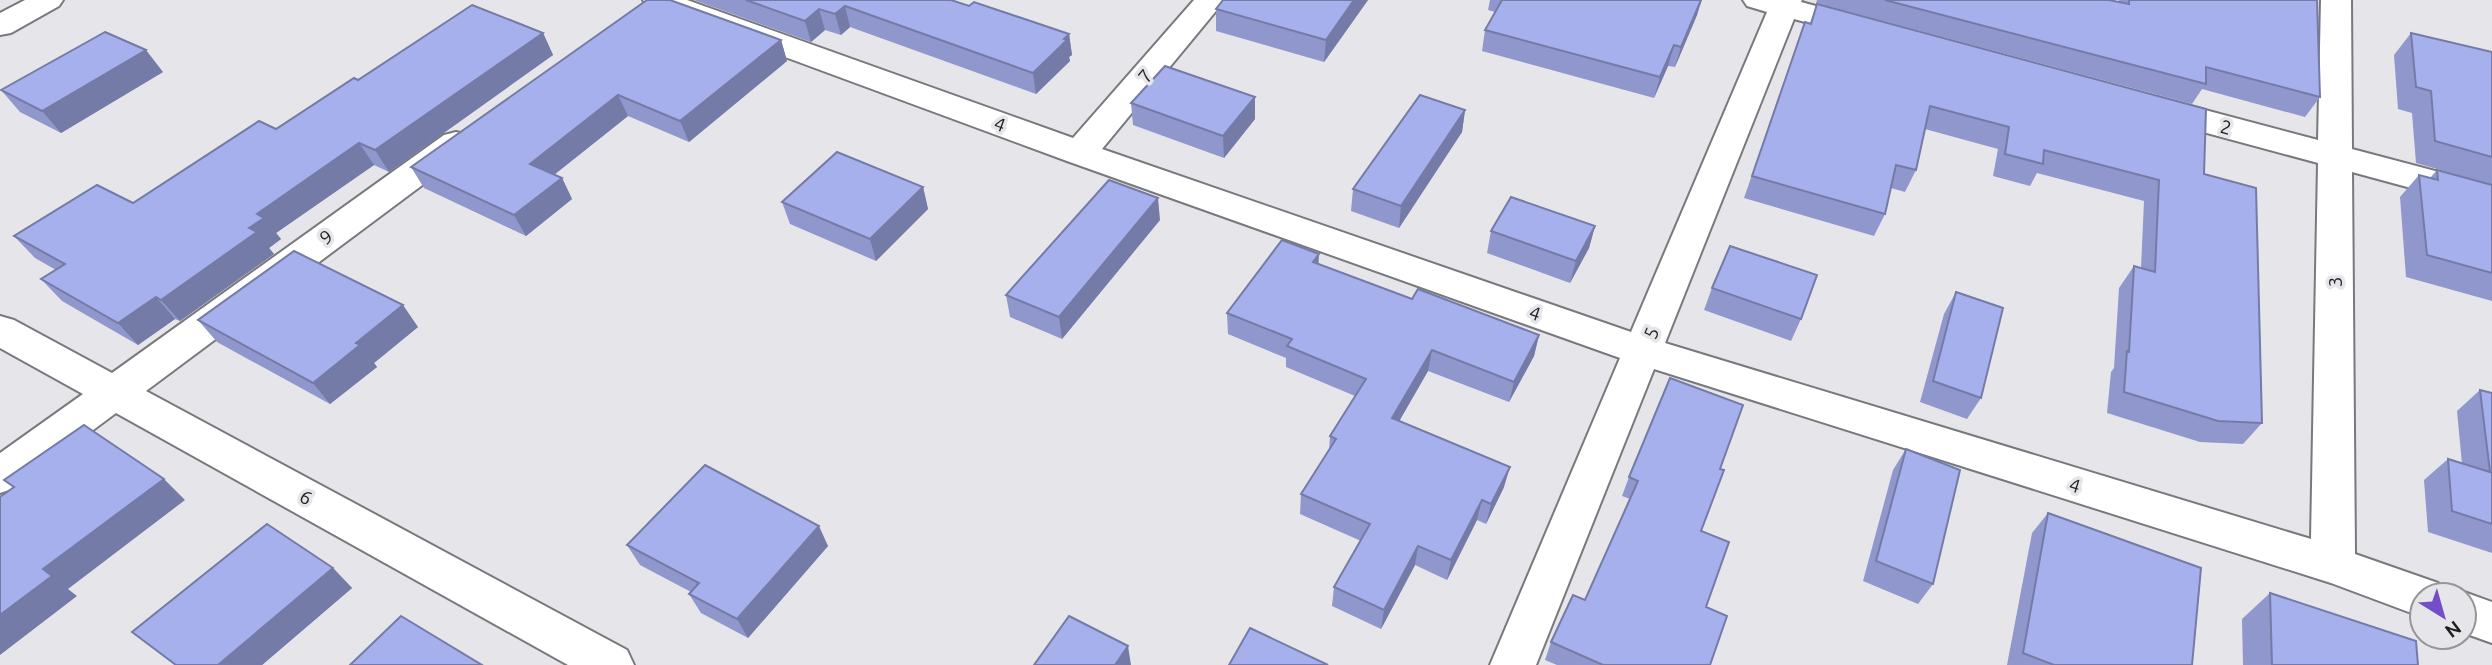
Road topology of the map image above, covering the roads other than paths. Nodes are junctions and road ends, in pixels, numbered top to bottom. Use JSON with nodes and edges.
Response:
{"nodes":[{"id":1,"x":48,"y":0,"type":"edge"},
{"id":2,"x":1210,"y":0,"type":"edge"},
{"id":3,"x":2336,"y":0,"type":"edge"},
{"id":4,"x":1776,"y":2,"type":"edge"},
{"id":5,"x":648,"y":5,"type":"edge"},
{"id":6,"x":0,"y":26,"type":"edge"},
{"id":7,"x":1892,"y":36,"type":"edge"},
{"id":8,"x":2134,"y":102,"type":"edge"},
{"id":9,"x":485,"y":122,"type":"edge"},
{"id":10,"x":1079,"y":153,"type":"junction"},
{"id":11,"x":2335,"y":156,"type":"junction"},
{"id":12,"x":2492,"y":198,"type":"edge"},
{"id":13,"x":0,"y":330,"type":"edge"},
{"id":14,"x":1643,"y":351,"type":"junction"},
{"id":15,"x":114,"y":392,"type":"junction"},
{"id":16,"x":0,"y":476,"type":"edge"},
{"id":17,"x":2333,"y":565,"type":"junction"},
{"id":18,"x":2408,"y":592,"type":"edge"},
{"id":19,"x":611,"y":665,"type":"edge"},
{"id":20,"x":1513,"y":665,"type":"edge"}],
"edges":[{"from":1,"to":6,"type":"street"},
{"from":2,"to":10,"type":"street","name":"7"},
{"from":3,"to":11,"type":"street","name":"3"},
{"from":4,"to":7,"type":"street"},
{"from":4,"to":14,"type":"street","name":"5"},
{"from":5,"to":10,"type":"street","name":"4"},
{"from":8,"to":11,"type":"street","name":"2"},
{"from":9,"to":15,"type":"street","name":"9"},
{"from":10,"to":14,"type":"street","name":"4"},
{"from":11,"to":12,"type":"street","name":"2"},
{"from":11,"to":17,"type":"street","name":"3"},
{"from":13,"to":15,"type":"street","name":"6"},
{"from":14,"to":17,"type":"street","name":"4"},
{"from":14,"to":20,"type":"street","name":"5"},
{"from":15,"to":16,"type":"street","name":"9"},
{"from":15,"to":19,"type":"street","name":"6"},
{"from":17,"to":18,"type":"street","name":"4"}]}
